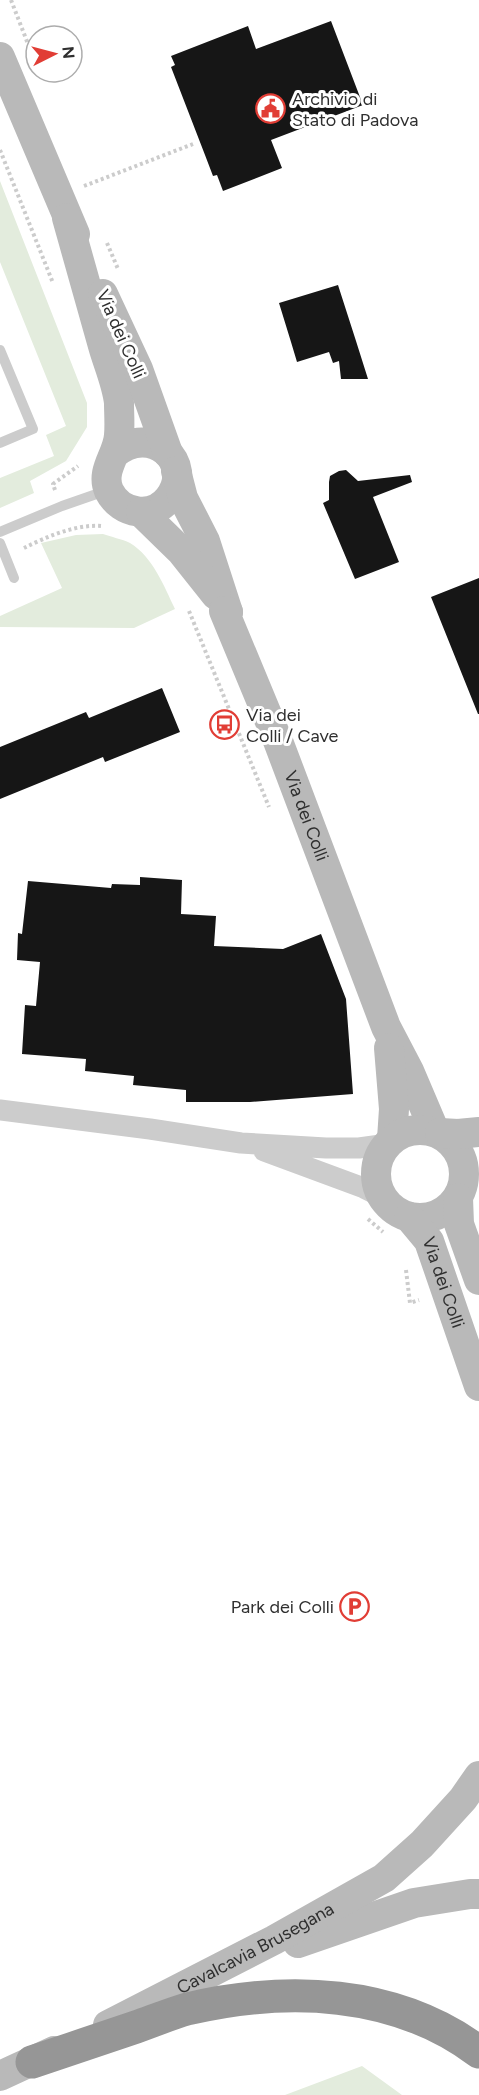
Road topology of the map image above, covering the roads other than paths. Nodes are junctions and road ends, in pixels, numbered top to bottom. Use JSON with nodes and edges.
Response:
{"nodes":[{"id":1,"x":0,"y":57,"type":"edge"},
{"id":2,"x":67,"y":218,"type":"junction"},
{"id":3,"x":0,"y":350,"type":"edge"},
{"id":4,"x":0,"y":443,"type":"edge"},
{"id":5,"x":114,"y":454,"type":"junction"},
{"id":6,"x":172,"y":462,"type":"junction"},
{"id":7,"x":108,"y":489,"type":"junction"},
{"id":8,"x":141,"y":512,"type":"junction"},
{"id":9,"x":0,"y":532,"type":"edge"},
{"id":10,"x":0,"y":543,"type":"edge"},
{"id":11,"x":15,"y":578,"type":"dead end"},
{"id":12,"x":228,"y":612,"type":"junction"},
{"id":13,"x":386,"y":1027,"type":"junction"},
{"id":14,"x":0,"y":1110,"type":"edge"},
{"id":15,"x":438,"y":1132,"type":"junction"},
{"id":16,"x":479,"y":1132,"type":"edge"},
{"id":17,"x":390,"y":1141,"type":"junction"},
{"id":18,"x":241,"y":1143,"type":"junction"},
{"id":19,"x":467,"y":1185,"type":"edge"},
{"id":20,"x":372,"y":1204,"type":"junction"},
{"id":21,"x":400,"y":1228,"type":"junction"},
{"id":22,"x":479,"y":1280,"type":"edge"},
{"id":23,"x":479,"y":1386,"type":"edge"},
{"id":24,"x":479,"y":1776,"type":"edge"},
{"id":25,"x":479,"y":1894,"type":"edge"},
{"id":26,"x":207,"y":1975,"type":"junction"},
{"id":27,"x":479,"y":2052,"type":"edge"},
{"id":28,"x":32,"y":2062,"type":"junction"},
{"id":29,"x":0,"y":2076,"type":"edge"}],
"edges":[{"from":1,"to":2,"type":"main road","name":"Via dei Colli"},
{"from":2,"to":5,"type":"main road","name":"Via dei Colli"},
{"from":2,"to":6,"type":"main road","name":"Via dei Colli"},
{"from":3,"to":4,"type":"lane"},
{"from":5,"to":6,"type":"main road"},
{"from":5,"to":7,"type":"main road","name":"Via dei Colli"},
{"from":6,"to":8,"type":"main road"},
{"from":6,"to":12,"type":"main road","name":"Via dei Colli"},
{"from":7,"to":8,"type":"main road","name":"Via dei Colli"},
{"from":7,"to":9,"type":"lane"},
{"from":8,"to":12,"type":"main road","name":"Via dei Colli"},
{"from":10,"to":11,"type":"lane"},
{"from":12,"to":13,"type":"main road","name":"Via dei Colli"},
{"from":13,"to":15,"type":"main road","name":"Via dei Colli"},
{"from":13,"to":17,"type":"main road","name":"Via dei Colli"},
{"from":14,"to":18,"type":"street"},
{"from":15,"to":16,"type":"main road"},
{"from":15,"to":17,"type":"main road"},
{"from":15,"to":19,"type":"main road","name":"Via dei Colli"},
{"from":17,"to":18,"type":"street"},
{"from":17,"to":20,"type":"main road","name":"Via dei Colli"},
{"from":18,"to":20,"type":"street"},
{"from":19,"to":21,"type":"main road","name":"Via dei Colli"},
{"from":19,"to":22,"type":"main road","name":"Via dei Colli"},
{"from":20,"to":21,"type":"main road","name":"Via dei Colli"},
{"from":21,"to":23,"type":"main road","name":"Via dei Colli"},
{"from":24,"to":26,"type":"main road","name":"Cavalcavia Brusegana"},
{"from":25,"to":26,"type":"main road"},
{"from":26,"to":28,"type":"main road","name":"Cavalcavia Brusegana"},
{"from":27,"to":28,"type":"highway"},
{"from":28,"to":29,"type":"main road","name":"Cavalcavia Brusegana"}]}
